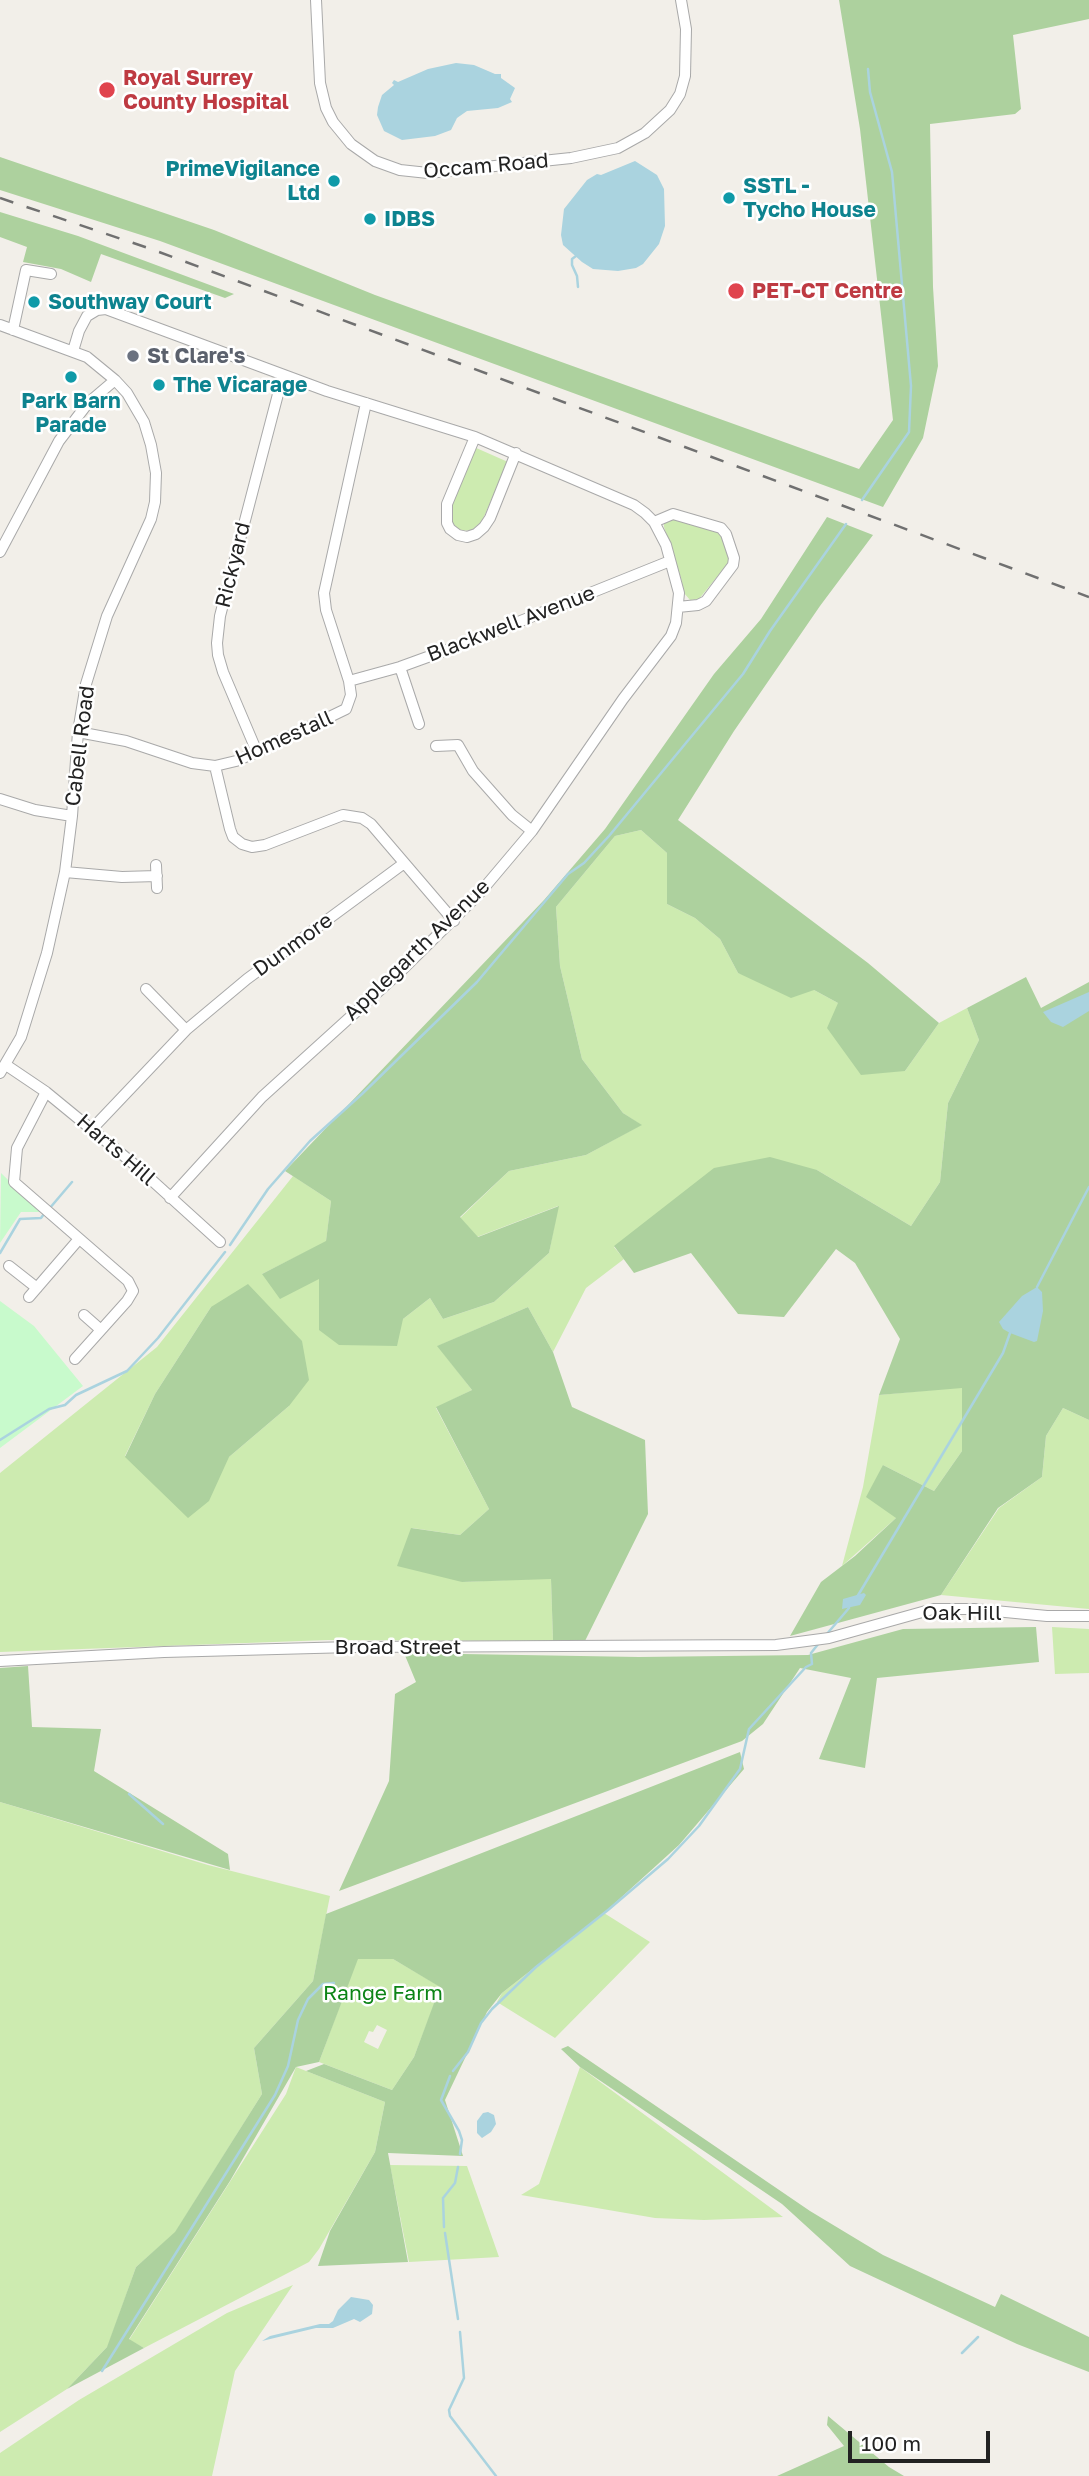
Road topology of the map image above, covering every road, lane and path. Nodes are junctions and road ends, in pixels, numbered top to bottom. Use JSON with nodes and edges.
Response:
{"nodes":[{"id":1,"x":316,"y":0,"type":"edge"},
{"id":2,"x":681,"y":0,"type":"edge"},
{"id":3,"x":51,"y":274,"type":"dead end"},
{"id":4,"x":0,"y":325,"type":"edge"},
{"id":5,"x":13,"y":330,"type":"junction"},
{"id":6,"x":73,"y":351,"type":"junction"},
{"id":7,"x":283,"y":375,"type":"junction"},
{"id":8,"x":115,"y":380,"type":"junction"},
{"id":9,"x":366,"y":403,"type":"junction"},
{"id":10,"x":475,"y":437,"type":"junction"},
{"id":11,"x":516,"y":453,"type":"junction"},
{"id":12,"x":654,"y":522,"type":"junction"},
{"id":13,"x":0,"y":552,"type":"edge"},
{"id":14,"x":670,"y":561,"type":"junction"},
{"id":15,"x":678,"y":607,"type":"junction"},
{"id":16,"x":400,"y":667,"type":"junction"},
{"id":17,"x":349,"y":681,"type":"junction"},
{"id":18,"x":419,"y":724,"type":"dead end"},
{"id":19,"x":78,"y":732,"type":"junction"},
{"id":20,"x":467,"y":736,"type":"dead end"},
{"id":21,"x":458,"y":745,"type":"junction"},
{"id":22,"x":436,"y":746,"type":"dead end"},
{"id":23,"x":257,"y":752,"type":"junction"},
{"id":24,"x":215,"y":766,"type":"junction"},
{"id":25,"x":0,"y":799,"type":"edge"},
{"id":26,"x":72,"y":816,"type":"junction"},
{"id":27,"x":532,"y":831,"type":"junction"},
{"id":28,"x":403,"y":864,"type":"junction"},
{"id":29,"x":65,"y":872,"type":"junction"},
{"id":30,"x":157,"y":876,"type":"dead end"},
{"id":31,"x":454,"y":921,"type":"junction"},
{"id":32,"x":144,"y":988,"type":"dead end"},
{"id":33,"x":186,"y":1030,"type":"junction"},
{"id":34,"x":3,"y":1069,"type":"edge"},
{"id":35,"x":46,"y":1092,"type":"junction"},
{"id":36,"x":92,"y":1129,"type":"junction"},
{"id":37,"x":170,"y":1198,"type":"junction"},
{"id":38,"x":79,"y":1239,"type":"junction"},
{"id":39,"x":220,"y":1242,"type":"dead end"},
{"id":40,"x":9,"y":1266,"type":"dead end"},
{"id":41,"x":84,"y":1315,"type":"dead end"},
{"id":42,"x":101,"y":1330,"type":"junction"},
{"id":43,"x":75,"y":1360,"type":"dead end"},
{"id":44,"x":1089,"y":1616,"type":"edge"},
{"id":45,"x":796,"y":1643,"type":"joint"},
{"id":46,"x":0,"y":1661,"type":"edge"}],
"edges":[{"from":1,"to":2,"type":"street","name":"Occam Road"},
{"from":3,"to":5,"type":"street"},
{"from":4,"to":5,"type":"street","name":"Cabell Road"},
{"from":5,"to":6,"type":"street","name":"Cabell Road"},
{"from":6,"to":7,"type":"street","name":"Applegarth Avenue"},
{"from":6,"to":8,"type":"street","name":"Cabell Road"},
{"from":7,"to":9,"type":"street","name":"Applegarth Avenue"},
{"from":7,"to":23,"type":"street","name":"Rickyard"},
{"from":8,"to":13,"type":"street"},
{"from":8,"to":19,"type":"street","name":"Cabell Road"},
{"from":9,"to":10,"type":"street","name":"Applegarth Avenue"},
{"from":9,"to":17,"type":"street"},
{"from":10,"to":11,"type":"street","name":"Applegarth Avenue"},
{"from":10,"to":11,"type":"street"},
{"from":11,"to":12,"type":"street","name":"Applegarth Avenue"},
{"from":12,"to":14,"type":"street","name":"Applegarth Avenue"},
{"from":12,"to":15,"type":"street"},
{"from":14,"to":15,"type":"street","name":"Applegarth Avenue"},
{"from":14,"to":16,"type":"street","name":"Blackwell Avenue"},
{"from":15,"to":27,"type":"street","name":"Applegarth Avenue"},
{"from":16,"to":17,"type":"street","name":"Blackwell Avenue"},
{"from":16,"to":18,"type":"street"},
{"from":17,"to":23,"type":"street","name":"Homestall"},
{"from":19,"to":24,"type":"street","name":"Homestall"},
{"from":19,"to":26,"type":"street","name":"Cabell Road"},
{"from":20,"to":21,"type":"street"},
{"from":21,"to":22,"type":"street"},
{"from":21,"to":27,"type":"street"},
{"from":23,"to":24,"type":"street","name":"Homestall"},
{"from":24,"to":28,"type":"street"},
{"from":25,"to":26,"type":"street"},
{"from":26,"to":29,"type":"street","name":"Cabell Road"},
{"from":27,"to":31,"type":"street","name":"Applegarth Avenue"},
{"from":28,"to":31,"type":"street"},
{"from":28,"to":33,"type":"street","name":"Dunmore"},
{"from":29,"to":30,"type":"street"},
{"from":29,"to":34,"type":"street","name":"Cabell Road"},
{"from":31,"to":37,"type":"street","name":"Applegarth Avenue"},
{"from":32,"to":33,"type":"street"},
{"from":33,"to":36,"type":"street","name":"Dunmore"},
{"from":34,"to":35,"type":"street","name":"Harts Hill"},
{"from":35,"to":36,"type":"street","name":"Harts Hill"},
{"from":35,"to":38,"type":"street"},
{"from":36,"to":37,"type":"street","name":"Harts Hill"},
{"from":37,"to":39,"type":"street","name":"Harts Hill"},
{"from":38,"to":40,"type":"street"},
{"from":38,"to":42,"type":"street"},
{"from":41,"to":42,"type":"street"},
{"from":42,"to":43,"type":"street"},
{"from":44,"to":45,"type":"street","name":"Oak Hill"},
{"from":45,"to":46,"type":"street","name":"Broad Street"}]}
